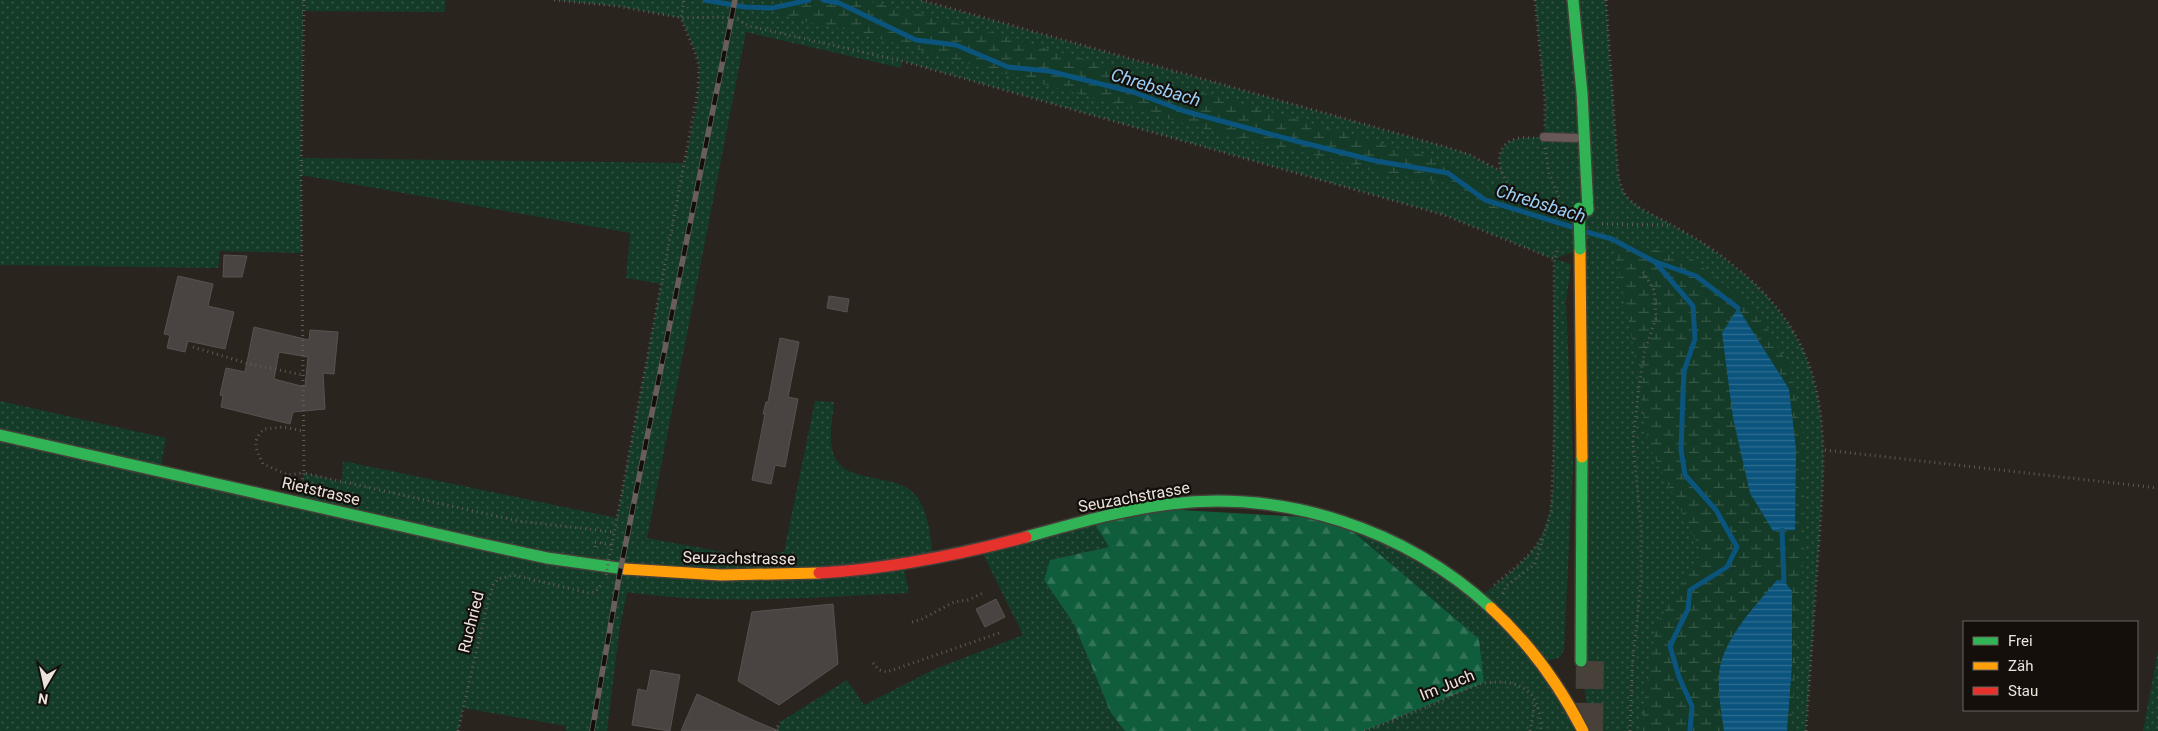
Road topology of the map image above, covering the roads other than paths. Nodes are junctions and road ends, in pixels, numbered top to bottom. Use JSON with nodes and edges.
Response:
{"nodes":[{"id":1,"x":1564,"y":0,"type":"edge"},
{"id":2,"x":1573,"y":0,"type":"edge"},
{"id":3,"x":1544,"y":138,"type":"road end"},
{"id":4,"x":1576,"y":138,"type":"junction"},
{"id":5,"x":1584,"y":209,"type":"junction"},
{"id":6,"x":0,"y":435,"type":"edge"},
{"id":7,"x":637,"y":570,"type":"joint"},
{"id":8,"x":1585,"y":661,"type":"tunnel mouth"},
{"id":9,"x":1583,"y":731,"type":"edge"}],
"edges":[{"from":1,"to":4,"type":"main road"},
{"from":2,"to":5,"type":"main road"},
{"from":3,"to":4,"type":"lane"},
{"from":4,"to":5,"type":"main road"},
{"from":5,"to":8,"type":"main road","bridge":true},
{"from":6,"to":7,"type":"main road","name":"Rietstrasse"},
{"from":7,"to":9,"type":"main road","name":"Seuzachstrasse"}]}
